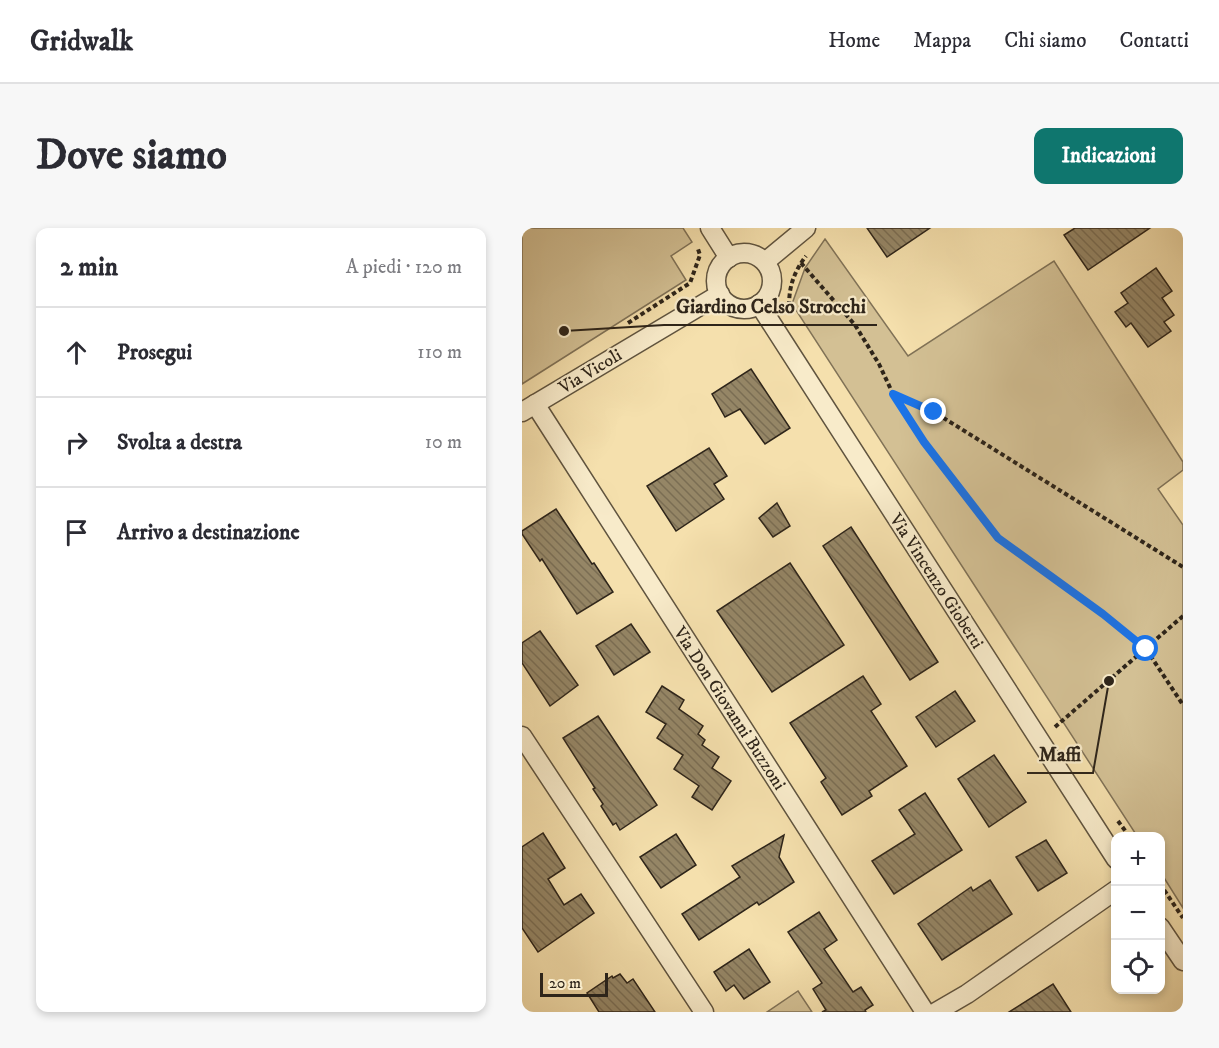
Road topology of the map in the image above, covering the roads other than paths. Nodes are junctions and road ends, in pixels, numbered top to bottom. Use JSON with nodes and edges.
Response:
{"nodes":[{"id":1,"x":710,"y":228,"type":"edge"},
{"id":2,"x":806,"y":228,"type":"edge"},
{"id":3,"x":729,"y":258,"type":"junction"},
{"id":4,"x":765,"y":262,"type":"junction"},
{"id":5,"x":720,"y":294,"type":"junction"},
{"id":6,"x":759,"y":304,"type":"junction"},
{"id":7,"x":529,"y":408,"type":"edge"},
{"id":8,"x":522,"y":736,"type":"edge"},
{"id":9,"x":1111,"y":851,"type":"edge"},
{"id":10,"x":1111,"y":893,"type":"edge"},
{"id":11,"x":1165,"y":933,"type":"edge"},
{"id":12,"x":1183,"y":961,"type":"edge"},
{"id":13,"x":704,"y":1012,"type":"edge"},
{"id":14,"x":925,"y":1012,"type":"edge"},
{"id":15,"x":936,"y":1012,"type":"edge"}],
"edges":[{"from":1,"to":3,"type":"street"},
{"from":2,"to":4,"type":"street"},
{"from":3,"to":4,"type":"street"},
{"from":3,"to":5,"type":"street"},
{"from":4,"to":6,"type":"street"},
{"from":5,"to":6,"type":"street"},
{"from":5,"to":7,"type":"street","name":"Via Vicoli"},
{"from":6,"to":9,"type":"street","name":"Via Vincenzo Gioberti"},
{"from":7,"to":14,"type":"street","name":"Via Don Giovanni Buzzoni"},
{"from":8,"to":13,"type":"street"},
{"from":10,"to":15,"type":"street"},
{"from":11,"to":12,"type":"street"}]}
